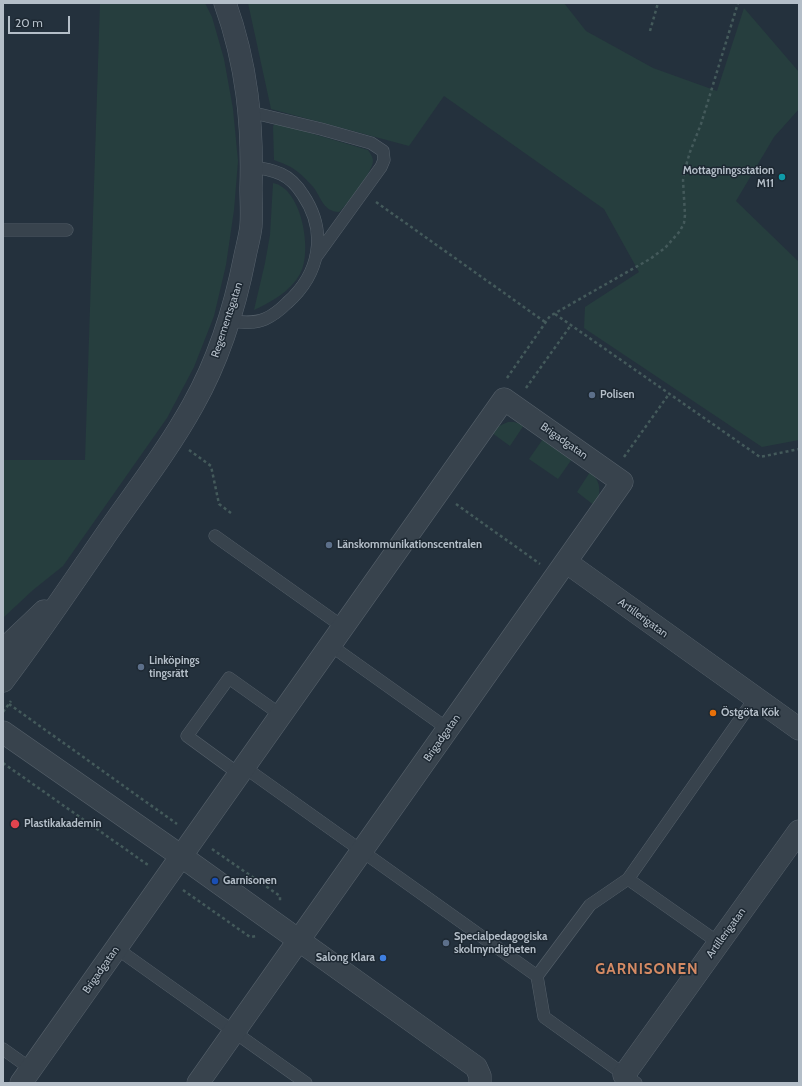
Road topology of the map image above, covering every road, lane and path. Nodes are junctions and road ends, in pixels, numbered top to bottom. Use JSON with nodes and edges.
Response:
{"nodes":[{"id":1,"x":225,"y":3,"type":"edge"},
{"id":2,"x":658,"y":3,"type":"edge"},
{"id":3,"x":738,"y":3,"type":"edge"},
{"id":4,"x":650,"y":31,"type":"dead end"},
{"id":5,"x":250,"y":112,"type":"junction"},
{"id":6,"x":252,"y":167,"type":"junction"},
{"id":7,"x":363,"y":192,"type":"junction"},
{"id":8,"x":3,"y":230,"type":"edge"},
{"id":9,"x":67,"y":230,"type":"dead end"},
{"id":10,"x":316,"y":258,"type":"junction"},
{"id":11,"x":555,"y":314,"type":"junction"},
{"id":12,"x":229,"y":321,"type":"junction"},
{"id":13,"x":545,"y":322,"type":"junction"},
{"id":14,"x":571,"y":325,"type":"junction"},
{"id":15,"x":669,"y":394,"type":"junction"},
{"id":16,"x":509,"y":402,"type":"junction"},
{"id":17,"x":188,"y":448,"type":"dead end"},
{"id":18,"x":799,"y":449,"type":"edge"},
{"id":19,"x":611,"y":474,"type":"junction"},
{"id":20,"x":438,"y":492,"type":"junction"},
{"id":21,"x":231,"y":512,"type":"dead end"},
{"id":22,"x":215,"y":536,"type":"dead end"},
{"id":23,"x":561,"y":569,"type":"junction"},
{"id":24,"x":62,"y":597,"type":"junction"},
{"id":25,"x":343,"y":627,"type":"junction"},
{"id":26,"x":330,"y":645,"type":"junction"},
{"id":27,"x":3,"y":650,"type":"edge"},
{"id":28,"x":3,"y":681,"type":"edge"},
{"id":29,"x":755,"y":698,"type":"junction"},
{"id":30,"x":281,"y":715,"type":"junction"},
{"id":31,"x":448,"y":729,"type":"junction"},
{"id":32,"x":799,"y":729,"type":"edge"},
{"id":33,"x":3,"y":732,"type":"edge"},
{"id":34,"x":3,"y":763,"type":"edge"},
{"id":35,"x":242,"y":770,"type":"junction"},
{"id":36,"x":799,"y":831,"type":"edge"},
{"id":37,"x":361,"y":852,"type":"junction"},
{"id":38,"x":181,"y":856,"type":"junction"},
{"id":39,"x":166,"y":878,"type":"junction"},
{"id":40,"x":628,"y":879,"type":"junction"},
{"id":41,"x":291,"y":937,"type":"junction"},
{"id":42,"x":719,"y":943,"type":"junction"},
{"id":43,"x":116,"y":948,"type":"junction"},
{"id":44,"x":538,"y":976,"type":"junction"},
{"id":45,"x":234,"y":1032,"type":"junction"},
{"id":46,"x":3,"y":1050,"type":"edge"},
{"id":47,"x":26,"y":1076,"type":"edge"},
{"id":48,"x":630,"y":1079,"type":"edge"},
{"id":49,"x":198,"y":1083,"type":"edge"},
{"id":50,"x":306,"y":1083,"type":"edge"},
{"id":51,"x":480,"y":1083,"type":"edge"}],
"edges":[{"from":1,"to":5,"type":"street","name":"Regementsgatan"},
{"from":2,"to":4,"type":"path"},
{"from":3,"to":11,"type":"path"},
{"from":5,"to":6,"type":"street","name":"Regementsgatan"},
{"from":5,"to":7,"type":"lane"},
{"from":6,"to":10,"type":"lane"},
{"from":6,"to":12,"type":"street","name":"Regementsgatan"},
{"from":7,"to":10,"type":"lane"},
{"from":7,"to":13,"type":"path"},
{"from":8,"to":9,"type":"lane"},
{"from":10,"to":12,"type":"lane"},
{"from":11,"to":13,"type":"path"},
{"from":11,"to":14,"type":"path"},
{"from":12,"to":24,"type":"street","name":"Regementsgatan"},
{"from":13,"to":16,"type":"path"},
{"from":14,"to":15,"type":"path"},
{"from":14,"to":16,"type":"path"},
{"from":15,"to":18,"type":"path"},
{"from":15,"to":19,"type":"path"},
{"from":16,"to":19,"type":"street","name":"Brigadgatan"},
{"from":16,"to":20,"type":"street","name":"Brigadgatan"},
{"from":17,"to":21,"type":"path"},
{"from":19,"to":23,"type":"street","name":"Brigadgatan"},
{"from":20,"to":23,"type":"path"},
{"from":20,"to":25,"type":"street","name":"Brigadgatan"},
{"from":22,"to":25,"type":"lane"},
{"from":23,"to":29,"type":"street","name":"Artillerigatan"},
{"from":23,"to":31,"type":"street","name":"Brigadgatan"},
{"from":24,"to":27,"type":"street","name":"Regementsgatan"},
{"from":24,"to":28,"type":"street","name":"Regementsgatan"},
{"from":25,"to":26,"type":"street","name":"Brigadgatan"},
{"from":26,"to":30,"type":"street","name":"Brigadgatan"},
{"from":26,"to":31,"type":"lane"},
{"from":29,"to":32,"type":"street","name":"Artillerigatan"},
{"from":29,"to":40,"type":"lane"},
{"from":30,"to":35,"type":"street","name":"Brigadgatan"},
{"from":30,"to":35,"type":"lane"},
{"from":31,"to":37,"type":"street","name":"Brigadgatan"},
{"from":33,"to":38,"type":"street"},
{"from":34,"to":39,"type":"path"},
{"from":35,"to":37,"type":"lane"},
{"from":35,"to":38,"type":"street","name":"Brigadgatan"},
{"from":36,"to":42,"type":"street","name":"Artillerigatan"},
{"from":37,"to":41,"type":"street","name":"Brigadgatan"},
{"from":37,"to":44,"type":"lane"},
{"from":38,"to":39,"type":"street","name":"Brigadgatan"},
{"from":38,"to":41,"type":"street"},
{"from":39,"to":41,"type":"path"},
{"from":39,"to":43,"type":"street","name":"Brigadgatan"},
{"from":40,"to":42,"type":"lane"},
{"from":40,"to":44,"type":"lane"},
{"from":41,"to":45,"type":"street","name":"Brigadgatan"},
{"from":41,"to":51,"type":"street"},
{"from":42,"to":48,"type":"street","name":"Artillerigatan"},
{"from":43,"to":45,"type":"lane"},
{"from":43,"to":47,"type":"street","name":"Brigadgatan"},
{"from":44,"to":48,"type":"lane"},
{"from":45,"to":49,"type":"street","name":"Brigadgatan"},
{"from":45,"to":50,"type":"lane"},
{"from":46,"to":47,"type":"lane"}]}
